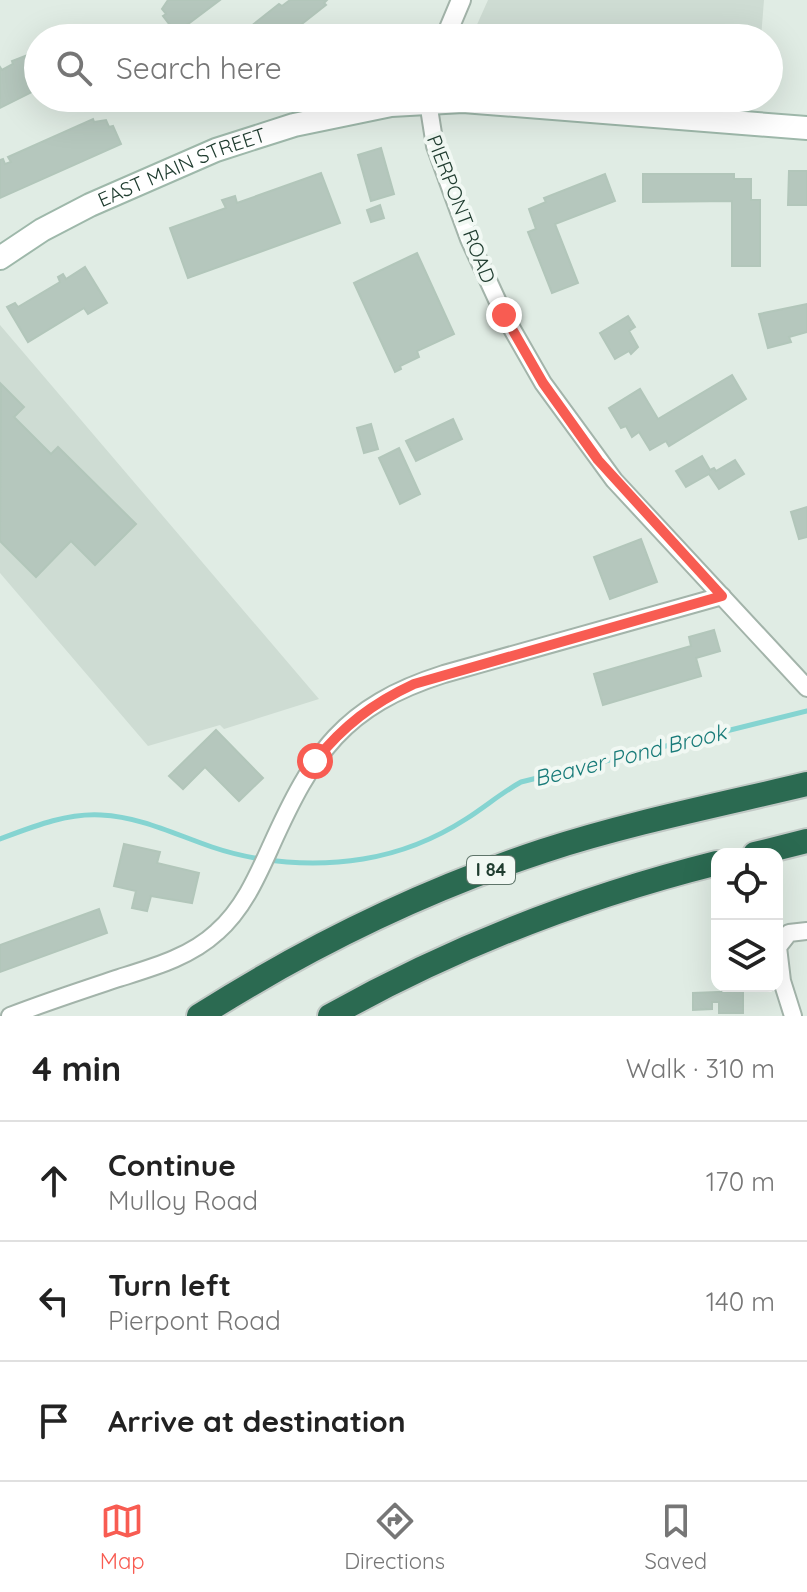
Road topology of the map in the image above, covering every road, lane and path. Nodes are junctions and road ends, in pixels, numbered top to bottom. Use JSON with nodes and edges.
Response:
{"nodes":[{"id":1,"x":461,"y":0,"type":"edge"},
{"id":2,"x":451,"y":24,"type":"edge"},
{"id":3,"x":354,"y":112,"type":"edge"},
{"id":4,"x":430,"y":112,"type":"edge"},
{"id":5,"x":610,"y":112,"type":"edge"},
{"id":6,"x":807,"y":128,"type":"edge"},
{"id":7,"x":0,"y":258,"type":"edge"},
{"id":8,"x":722,"y":596,"type":"junction"},
{"id":9,"x":807,"y":688,"type":"edge"},
{"id":10,"x":807,"y":784,"type":"edge"},
{"id":11,"x":807,"y":841,"type":"edge"},
{"id":12,"x":779,"y":848,"type":"edge"},
{"id":13,"x":711,"y":865,"type":"edge"},
{"id":14,"x":807,"y":931,"type":"edge"},
{"id":15,"x":10,"y":1016,"type":"edge"},
{"id":16,"x":199,"y":1016,"type":"edge"},
{"id":17,"x":330,"y":1016,"type":"edge"},
{"id":18,"x":793,"y":1016,"type":"edge"}],
"edges":[{"from":1,"to":2,"type":"street"},
{"from":3,"to":7,"type":"main road","name":"EAST MAIN STREET"},
{"from":4,"to":8,"type":"street","name":"PIERPONT ROAD"},
{"from":5,"to":6,"type":"main road","name":"EAST MAIN STREET"},
{"from":8,"to":9,"type":"street","name":"PIERPONT ROAD"},
{"from":8,"to":15,"type":"street"},
{"from":10,"to":16,"type":"highway","number":"I 84"},
{"from":11,"to":12,"type":"highway"},
{"from":13,"to":17,"type":"highway"},
{"from":14,"to":18,"type":"street"}]}
